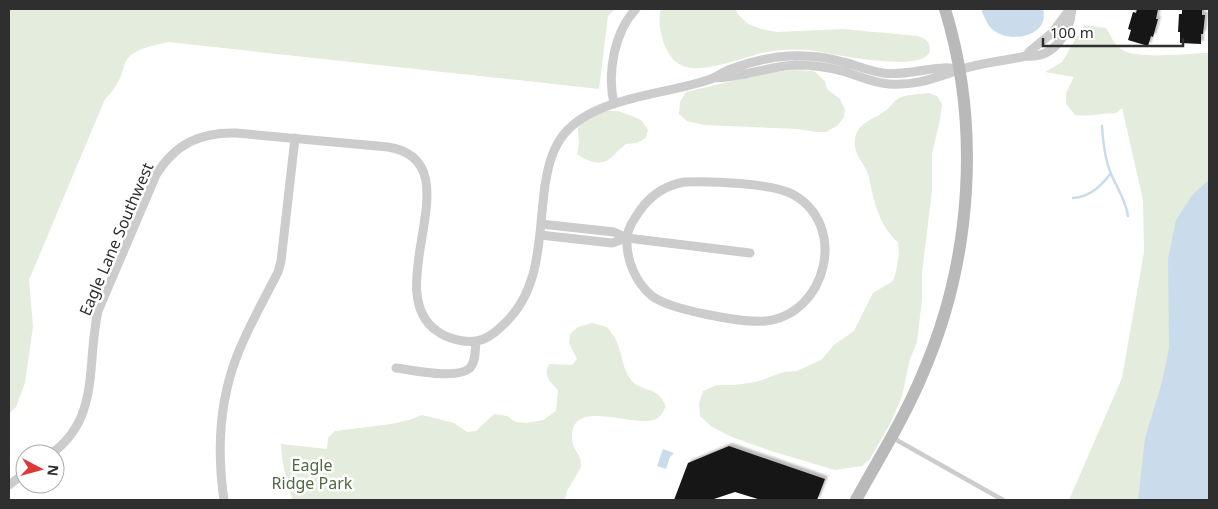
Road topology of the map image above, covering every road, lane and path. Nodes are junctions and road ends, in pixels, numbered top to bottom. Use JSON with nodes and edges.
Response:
{"nodes":[{"id":1,"x":636,"y":9,"type":"edge"},
{"id":2,"x":945,"y":9,"type":"edge"},
{"id":3,"x":1071,"y":9,"type":"edge"},
{"id":4,"x":960,"y":70,"type":"junction"},
{"id":5,"x":614,"y":104,"type":"junction"},
{"id":6,"x":295,"y":138,"type":"junction"},
{"id":7,"x":540,"y":224,"type":"junction"},
{"id":8,"x":540,"y":235,"type":"junction"},
{"id":9,"x":627,"y":238,"type":"junction"},
{"id":10,"x":750,"y":253,"type":"dead end"},
{"id":11,"x":476,"y":341,"type":"junction"},
{"id":12,"x":396,"y":368,"type":"dead end"},
{"id":13,"x":891,"y":437,"type":"junction"},
{"id":14,"x":63,"y":444,"type":"edge"},
{"id":15,"x":224,"y":500,"type":"edge"},
{"id":16,"x":856,"y":500,"type":"edge"},
{"id":17,"x":1003,"y":500,"type":"edge"}],
"edges":[{"from":1,"to":5,"type":"street"},
{"from":2,"to":4,"type":"main road"},
{"from":3,"to":4,"type":"street"},
{"from":4,"to":5,"type":"street"},
{"from":4,"to":13,"type":"main road"},
{"from":5,"to":7,"type":"street"},
{"from":6,"to":11,"type":"street","name":"Eagle Lane Southwest"},
{"from":6,"to":14,"type":"street","name":"Eagle Lane Southwest"},
{"from":6,"to":15,"type":"street"},
{"from":7,"to":8,"type":"street"},
{"from":7,"to":9,"type":"street"},
{"from":8,"to":9,"type":"street"},
{"from":8,"to":11,"type":"street"},
{"from":9,"to":9,"type":"street"},
{"from":9,"to":10,"type":"street"},
{"from":11,"to":12,"type":"street"},
{"from":13,"to":16,"type":"main road"},
{"from":13,"to":17,"type":"lane"}]}
